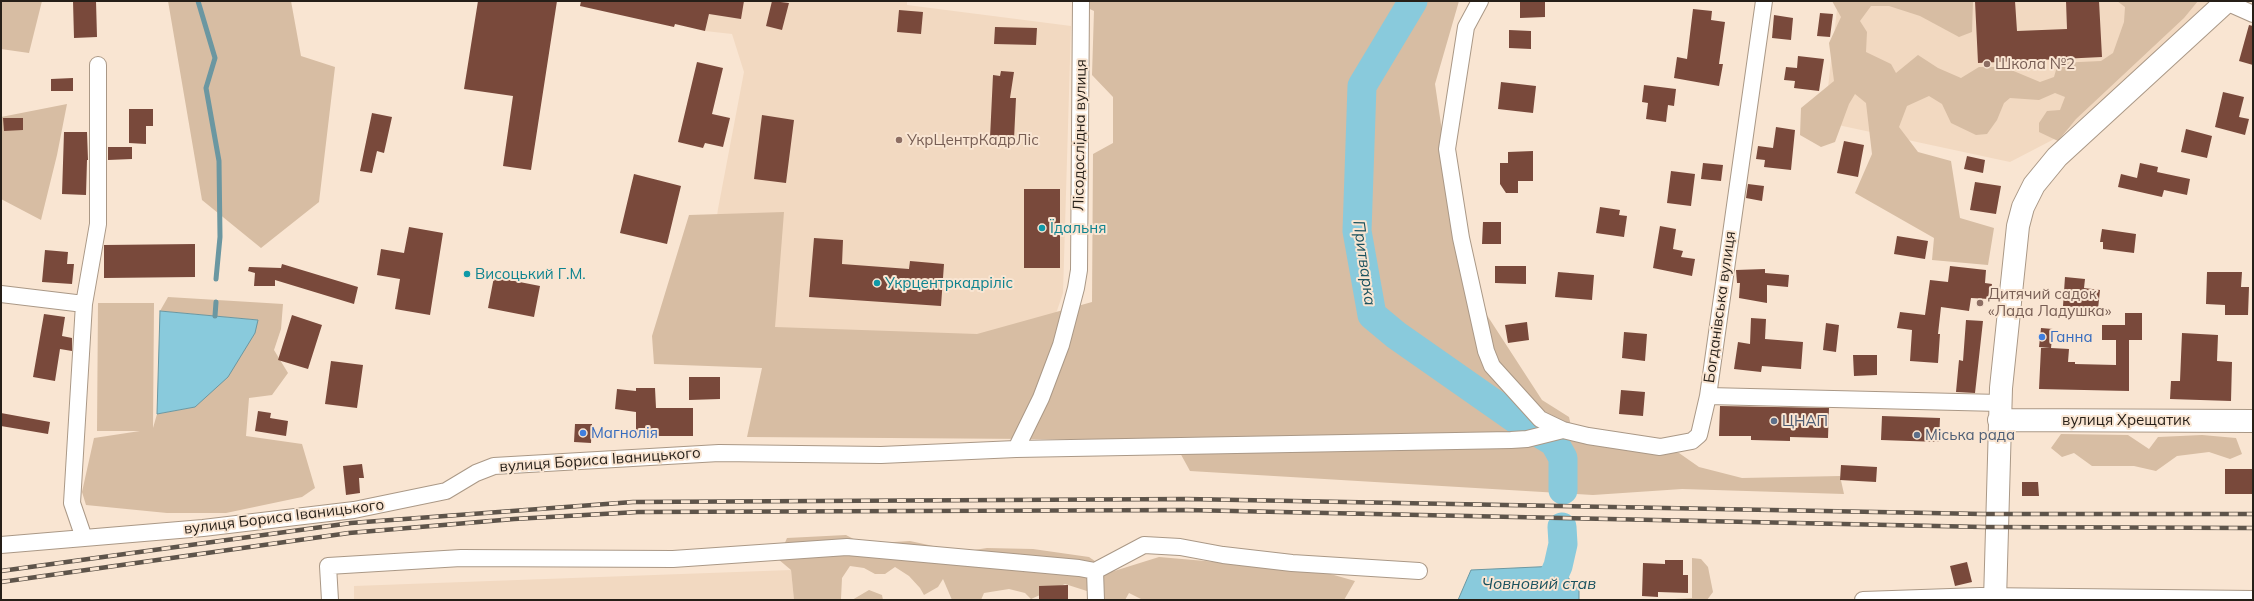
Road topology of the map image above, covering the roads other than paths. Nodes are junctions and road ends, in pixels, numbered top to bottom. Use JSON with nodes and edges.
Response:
{"nodes":[{"id":1,"x":1081,"y":1,"type":"edge"},
{"id":2,"x":1480,"y":1,"type":"edge"},
{"id":3,"x":1764,"y":1,"type":"edge"},
{"id":4,"x":2227,"y":1,"type":"edge"},
{"id":5,"x":2253,"y":14,"type":"edge"},
{"id":6,"x":98,"y":65,"type":"dead end"},
{"id":7,"x":1,"y":294,"type":"edge"},
{"id":8,"x":84,"y":304,"type":"junction"},
{"id":9,"x":1708,"y":396,"type":"junction"},
{"id":10,"x":2000,"y":412,"type":"junction"},
{"id":11,"x":2253,"y":421,"type":"edge"},
{"id":12,"x":1558,"y":431,"type":"junction"},
{"id":13,"x":1016,"y":449,"type":"junction"},
{"id":14,"x":84,"y":538,"type":"junction"},
{"id":15,"x":1,"y":546,"type":"edge"},
{"id":16,"x":1095,"y":571,"type":"junction"},
{"id":17,"x":1419,"y":571,"type":"dead end"},
{"id":18,"x":1096,"y":596,"type":"edge"},
{"id":19,"x":1995,"y":599,"type":"edge"},
{"id":20,"x":2253,"y":599,"type":"edge"},
{"id":21,"x":330,"y":600,"type":"edge"},
{"id":22,"x":1864,"y":600,"type":"edge"}],
"edges":[{"from":1,"to":13,"type":"street","name":"Лісодослідна вулиця"},
{"from":2,"to":12,"type":"street"},
{"from":3,"to":9,"type":"street","name":"Богданівська вулиця"},
{"from":4,"to":5,"type":"street"},
{"from":4,"to":10,"type":"street"},
{"from":6,"to":8,"type":"street"},
{"from":7,"to":8,"type":"street"},
{"from":8,"to":14,"type":"street"},
{"from":9,"to":10,"type":"street","name":"Богданівська вулиця"},
{"from":9,"to":12,"type":"street"},
{"from":10,"to":11,"type":"street","name":"вулиця Хрещатик"},
{"from":10,"to":19,"type":"street"},
{"from":12,"to":13,"type":"street","name":"вулиця Бориса Іваницького"},
{"from":13,"to":14,"type":"street","name":"вулиця Бориса Іваницького"},
{"from":14,"to":15,"type":"street","name":"вулиця Бориса Іваницького"},
{"from":16,"to":17,"type":"street"},
{"from":16,"to":18,"type":"street"},
{"from":16,"to":21,"type":"street"},
{"from":19,"to":20,"type":"street"},
{"from":19,"to":22,"type":"street"}]}
